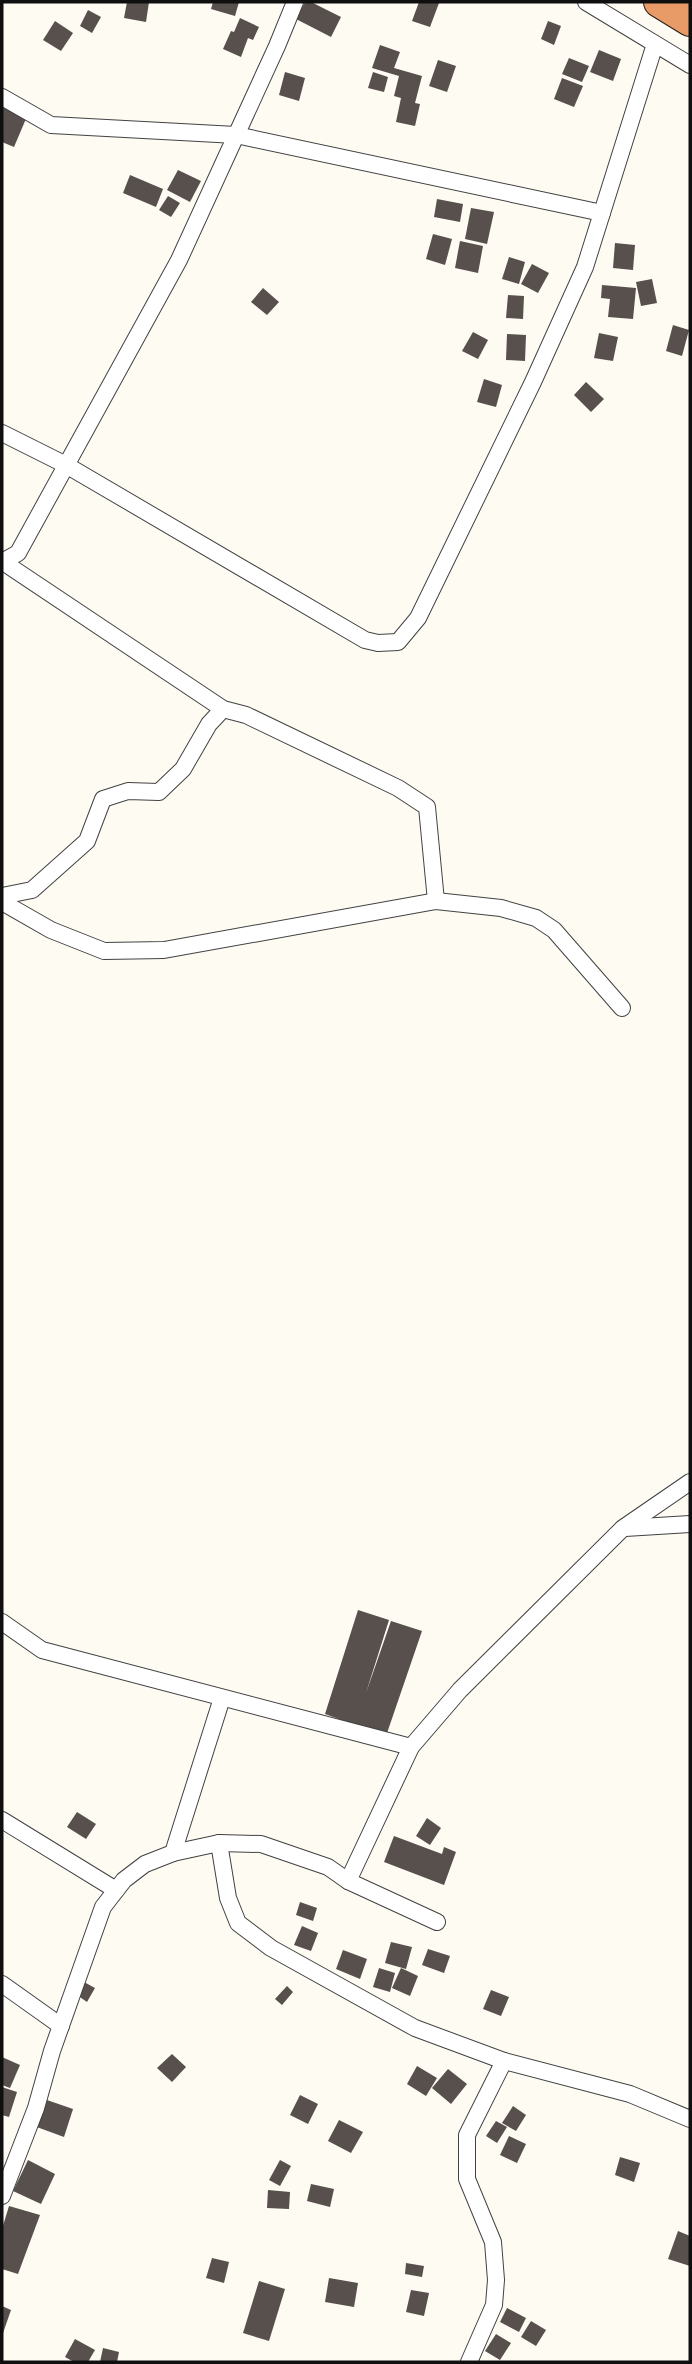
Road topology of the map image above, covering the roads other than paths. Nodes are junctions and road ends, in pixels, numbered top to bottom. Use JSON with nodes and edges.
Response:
{"nodes":[{"id":1,"x":295,"y":2,"type":"edge"},
{"id":2,"x":586,"y":2,"type":"edge"},
{"id":3,"x":656,"y":44,"type":"junction"},
{"id":4,"x":690,"y":65,"type":"edge"},
{"id":5,"x":2,"y":97,"type":"edge"},
{"id":6,"x":236,"y":135,"type":"junction"},
{"id":7,"x":602,"y":213,"type":"junction"},
{"id":8,"x":2,"y":433,"type":"edge"},
{"id":9,"x":66,"y":465,"type":"junction"},
{"id":10,"x":2,"y":562,"type":"edge"},
{"id":11,"x":223,"y":709,"type":"junction"},
{"id":12,"x":2,"y":896,"type":"edge"},
{"id":13,"x":436,"y":901,"type":"junction"},
{"id":14,"x":2,"y":902,"type":"edge"},
{"id":15,"x":622,"y":1008,"type":"dead end"},
{"id":16,"x":690,"y":1482,"type":"edge"},
{"id":17,"x":690,"y":1524,"type":"edge"},
{"id":18,"x":623,"y":1528,"type":"junction"},
{"id":19,"x":2,"y":1622,"type":"edge"},
{"id":20,"x":222,"y":1698,"type":"junction"},
{"id":21,"x":411,"y":1747,"type":"junction"},
{"id":22,"x":2,"y":1820,"type":"edge"},
{"id":23,"x":219,"y":1843,"type":"junction"},
{"id":24,"x":173,"y":1853,"type":"junction"},
{"id":25,"x":348,"y":1881,"type":"junction"},
{"id":26,"x":116,"y":1890,"type":"junction"},
{"id":27,"x":438,"y":1922,"type":"dead end"},
{"id":28,"x":2,"y":1984,"type":"edge"},
{"id":29,"x":61,"y":2026,"type":"junction"},
{"id":30,"x":504,"y":2061,"type":"junction"},
{"id":31,"x":690,"y":2119,"type":"edge"},
{"id":32,"x":4,"y":2185,"type":"edge"},
{"id":33,"x":469,"y":2362,"type":"edge"}],
"edges":[{"from":1,"to":6,"type":"street"},
{"from":2,"to":3,"type":"street"},
{"from":3,"to":4,"type":"street"},
{"from":3,"to":7,"type":"street"},
{"from":5,"to":6,"type":"street"},
{"from":6,"to":7,"type":"street"},
{"from":6,"to":9,"type":"street"},
{"from":7,"to":9,"type":"street"},
{"from":8,"to":9,"type":"street"},
{"from":9,"to":10,"type":"street"},
{"from":10,"to":11,"type":"street"},
{"from":11,"to":12,"type":"street"},
{"from":11,"to":13,"type":"street"},
{"from":13,"to":14,"type":"street"},
{"from":13,"to":15,"type":"street"},
{"from":16,"to":18,"type":"street"},
{"from":17,"to":18,"type":"street"},
{"from":18,"to":21,"type":"street"},
{"from":19,"to":20,"type":"street"},
{"from":20,"to":21,"type":"street"},
{"from":20,"to":24,"type":"street"},
{"from":21,"to":25,"type":"street"},
{"from":22,"to":26,"type":"street"},
{"from":23,"to":24,"type":"street"},
{"from":23,"to":25,"type":"street"},
{"from":23,"to":30,"type":"street"},
{"from":24,"to":26,"type":"street"},
{"from":25,"to":27,"type":"street"},
{"from":26,"to":29,"type":"street"},
{"from":28,"to":29,"type":"street"},
{"from":29,"to":32,"type":"street"},
{"from":30,"to":31,"type":"street"},
{"from":30,"to":33,"type":"street"}]}
